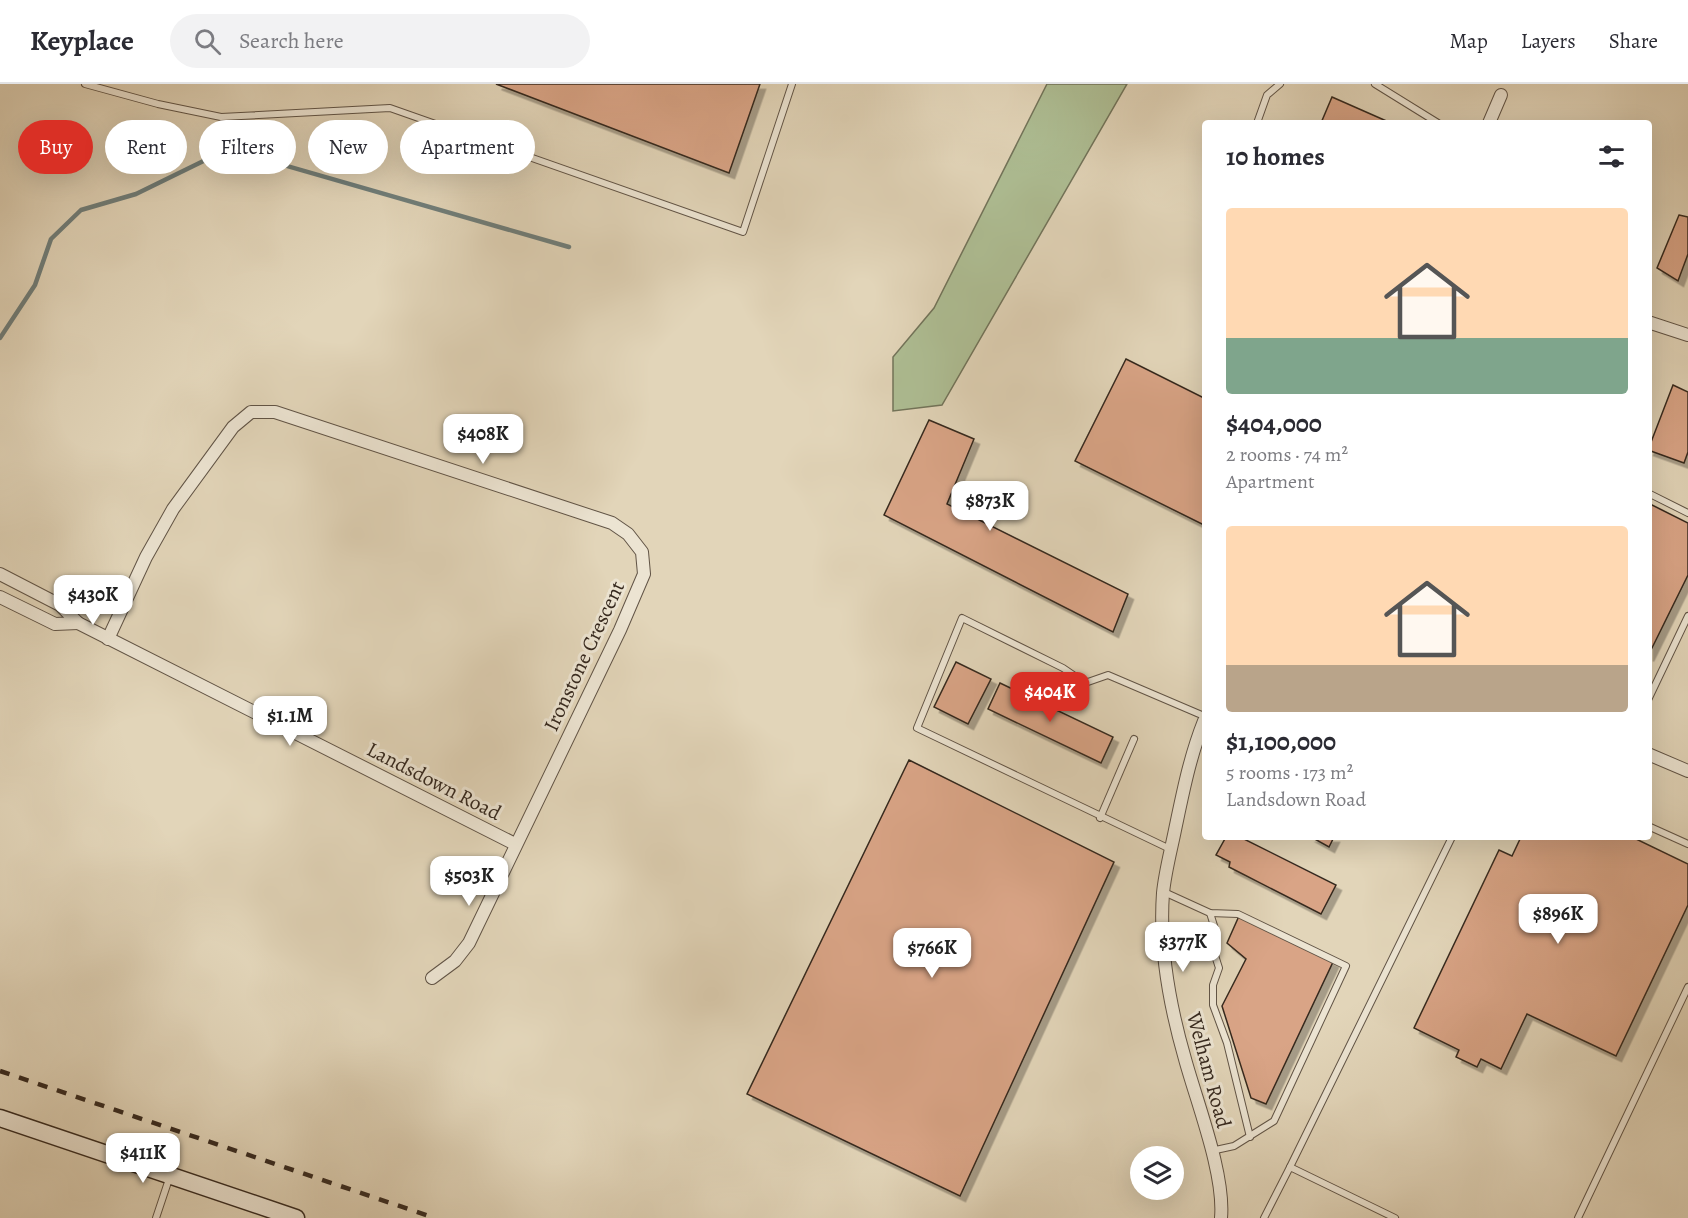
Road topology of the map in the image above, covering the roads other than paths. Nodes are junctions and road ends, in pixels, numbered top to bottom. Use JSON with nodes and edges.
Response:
{"nodes":[{"id":1,"x":85,"y":84,"type":"edge"},
{"id":2,"x":792,"y":84,"type":"edge"},
{"id":3,"x":1280,"y":84,"type":"edge"},
{"id":4,"x":1375,"y":84,"type":"edge"},
{"id":5,"x":1501,"y":95,"type":"dead end"},
{"id":6,"x":1258,"y":120,"type":"edge"},
{"id":7,"x":1433,"y":120,"type":"edge"},
{"id":8,"x":1490,"y":120,"type":"edge"},
{"id":9,"x":1652,"y":323,"type":"edge"},
{"id":10,"x":1688,"y":335,"type":"edge"},
{"id":11,"x":1652,"y":496,"type":"edge"},
{"id":12,"x":1688,"y":513,"type":"edge"},
{"id":13,"x":0,"y":574,"type":"edge"},
{"id":14,"x":0,"y":597,"type":"edge"},
{"id":15,"x":1688,"y":616,"type":"edge"},
{"id":16,"x":78,"y":623,"type":"junction"},
{"id":17,"x":108,"y":639,"type":"junction"},
{"id":18,"x":1652,"y":692,"type":"edge"},
{"id":19,"x":1202,"y":717,"type":"edge"},
{"id":20,"x":1202,"y":724,"type":"edge"},
{"id":21,"x":1134,"y":739,"type":"dead end"},
{"id":22,"x":1652,"y":756,"type":"edge"},
{"id":23,"x":1688,"y":771,"type":"edge"},
{"id":24,"x":1100,"y":818,"type":"junction"},
{"id":25,"x":1652,"y":828,"type":"edge"},
{"id":26,"x":1451,"y":840,"type":"edge"},
{"id":27,"x":515,"y":844,"type":"junction"},
{"id":28,"x":1688,"y":844,"type":"edge"},
{"id":29,"x":1171,"y":850,"type":"junction"},
{"id":30,"x":1163,"y":892,"type":"junction"},
{"id":31,"x":1210,"y":913,"type":"junction"},
{"id":32,"x":432,"y":978,"type":"dead end"},
{"id":33,"x":1688,"y":987,"type":"edge"},
{"id":34,"x":0,"y":1118,"type":"edge"},
{"id":35,"x":1250,"y":1137,"type":"junction"},
{"id":36,"x":1210,"y":1151,"type":"junction"},
{"id":37,"x":1290,"y":1167,"type":"junction"},
{"id":38,"x":170,"y":1176,"type":"junction"},
{"id":39,"x":156,"y":1218,"type":"edge"},
{"id":40,"x":296,"y":1218,"type":"edge"},
{"id":41,"x":1221,"y":1218,"type":"edge"},
{"id":42,"x":1264,"y":1218,"type":"edge"},
{"id":43,"x":1395,"y":1218,"type":"edge"},
{"id":44,"x":1578,"y":1218,"type":"edge"}],
"edges":[{"from":1,"to":2,"type":"lane"},
{"from":3,"to":6,"type":"lane"},
{"from":4,"to":7,"type":"lane"},
{"from":5,"to":8,"type":"street"},
{"from":9,"to":10,"type":"street"},
{"from":11,"to":12,"type":"lane"},
{"from":13,"to":16,"type":"street","name":"Landsdown Road"},
{"from":14,"to":16,"type":"street","name":"Landsdown Road"},
{"from":15,"to":18,"type":"lane"},
{"from":16,"to":17,"type":"street","name":"Landsdown Road"},
{"from":17,"to":27,"type":"street","name":"Landsdown Road"},
{"from":17,"to":27,"type":"street","name":"Ironstone Crescent"},
{"from":19,"to":24,"type":"lane"},
{"from":20,"to":29,"type":"street","name":"Welham Road"},
{"from":21,"to":24,"type":"lane"},
{"from":22,"to":23,"type":"street"},
{"from":24,"to":29,"type":"lane"},
{"from":25,"to":28,"type":"lane"},
{"from":26,"to":37,"type":"lane"},
{"from":27,"to":32,"type":"street","name":"Ironstone Crescent"},
{"from":29,"to":30,"type":"street","name":"Welham Road"},
{"from":30,"to":31,"type":"lane"},
{"from":30,"to":36,"type":"street","name":"Welham Road"},
{"from":31,"to":35,"type":"lane"},
{"from":31,"to":35,"type":"lane"},
{"from":33,"to":44,"type":"lane"},
{"from":34,"to":38,"type":"street"},
{"from":35,"to":36,"type":"lane"},
{"from":36,"to":41,"type":"street","name":"Welham Road"},
{"from":37,"to":42,"type":"lane"},
{"from":37,"to":43,"type":"lane"},
{"from":38,"to":39,"type":"lane"},
{"from":38,"to":40,"type":"street"}]}
